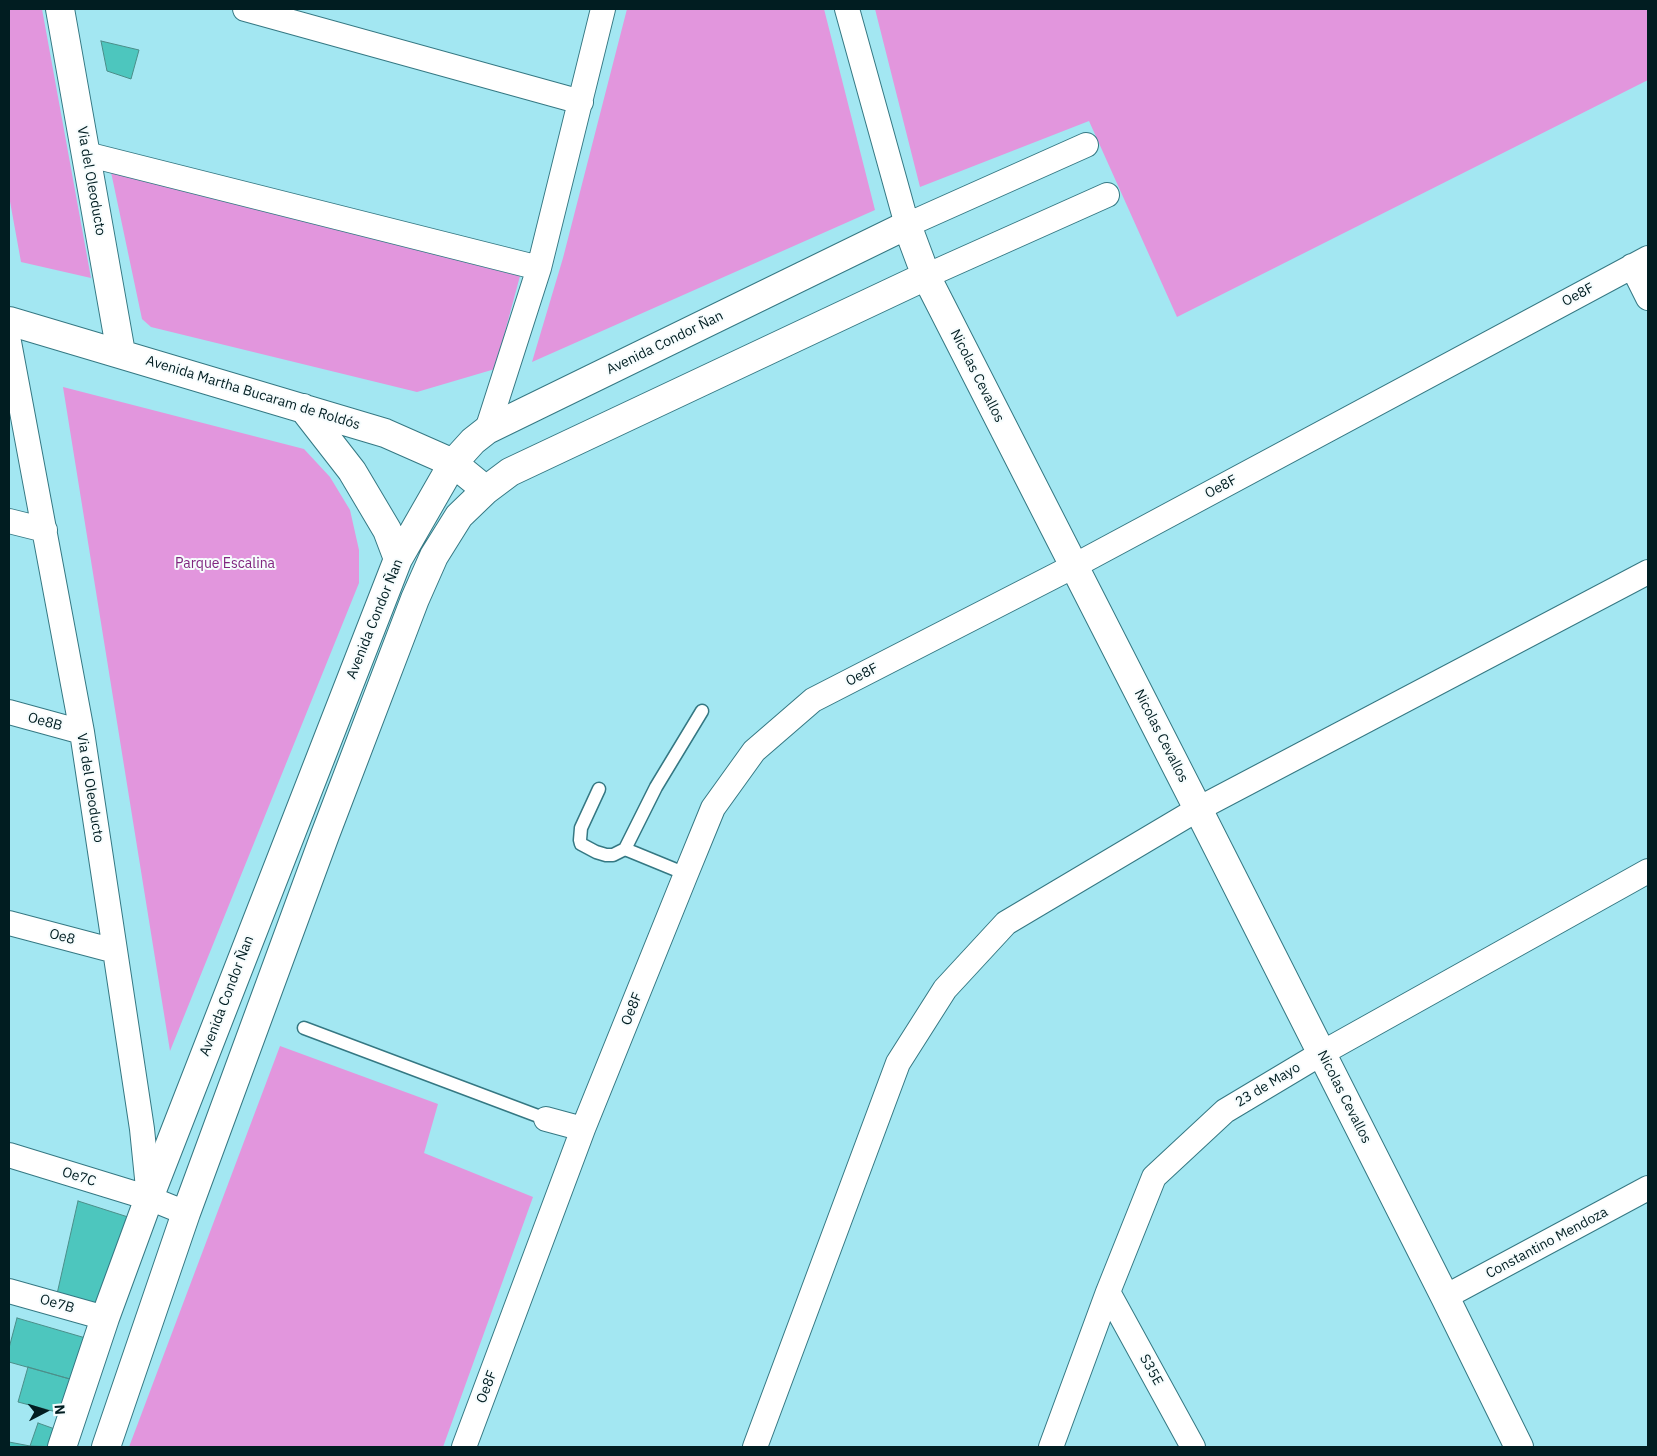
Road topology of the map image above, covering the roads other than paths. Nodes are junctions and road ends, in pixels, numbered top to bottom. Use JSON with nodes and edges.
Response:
{"nodes":[{"id":1,"x":60,"y":9,"type":"edge"},
{"id":2,"x":245,"y":9,"type":"edge"},
{"id":3,"x":602,"y":9,"type":"edge"},
{"id":4,"x":847,"y":9,"type":"edge"},
{"id":5,"x":580,"y":102,"type":"junction"},
{"id":6,"x":1086,"y":145,"type":"dead end"},
{"id":7,"x":86,"y":154,"type":"junction"},
{"id":8,"x":1107,"y":195,"type":"dead end"},
{"id":9,"x":907,"y":225,"type":"junction"},
{"id":10,"x":1640,"y":262,"type":"edge"},
{"id":11,"x":539,"y":268,"type":"junction"},
{"id":12,"x":926,"y":276,"type":"junction"},
{"id":13,"x":1648,"y":298,"type":"edge"},
{"id":14,"x":9,"y":321,"type":"edge"},
{"id":15,"x":9,"y":342,"type":"edge"},
{"id":16,"x":121,"y":354,"type":"junction"},
{"id":17,"x":302,"y":408,"type":"junction"},
{"id":18,"x":487,"y":430,"type":"junction"},
{"id":19,"x":453,"y":463,"type":"junction"},
{"id":20,"x":486,"y":490,"type":"junction"},
{"id":21,"x":9,"y":520,"type":"edge"},
{"id":22,"x":45,"y":530,"type":"junction"},
{"id":23,"x":398,"y":559,"type":"junction"},
{"id":24,"x":1074,"y":566,"type":"junction"},
{"id":25,"x":1648,"y":572,"type":"edge"},
{"id":26,"x":702,"y":711,"type":"dead end"},
{"id":27,"x":9,"y":712,"type":"edge"},
{"id":28,"x":82,"y":732,"type":"junction"},
{"id":29,"x":599,"y":788,"type":"dead end"},
{"id":30,"x":1198,"y":808,"type":"junction"},
{"id":31,"x":625,"y":849,"type":"junction"},
{"id":32,"x":1648,"y":871,"type":"edge"},
{"id":33,"x":686,"y":874,"type":"junction"},
{"id":34,"x":9,"y":923,"type":"edge"},
{"id":35,"x":115,"y":951,"type":"junction"},
{"id":36,"x":304,"y":1028,"type":"dead end"},
{"id":37,"x":1322,"y":1053,"type":"junction"},
{"id":38,"x":546,"y":1119,"type":"joint"},
{"id":39,"x":584,"y":1129,"type":"junction"},
{"id":40,"x":9,"y":1155,"type":"edge"},
{"id":41,"x":1648,"y":1188,"type":"edge"},
{"id":42,"x":149,"y":1198,"type":"junction"},
{"id":43,"x":186,"y":1213,"type":"junction"},
{"id":44,"x":9,"y":1290,"type":"edge"},
{"id":45,"x":1108,"y":1292,"type":"junction"},
{"id":46,"x":1445,"y":1297,"type":"junction"},
{"id":47,"x":105,"y":1318,"type":"junction"},
{"id":48,"x":62,"y":1447,"type":"edge"},
{"id":49,"x":106,"y":1447,"type":"edge"},
{"id":50,"x":464,"y":1447,"type":"edge"},
{"id":51,"x":756,"y":1447,"type":"edge"},
{"id":52,"x":1051,"y":1447,"type":"edge"},
{"id":53,"x":1193,"y":1447,"type":"edge"},
{"id":54,"x":1519,"y":1447,"type":"edge"}],
"edges":[{"from":1,"to":7,"type":"street","name":"Via del Oleoducto"},
{"from":2,"to":5,"type":"street"},
{"from":3,"to":5,"type":"street"},
{"from":4,"to":9,"type":"street","name":"Nicolas Cevallos"},
{"from":5,"to":11,"type":"street"},
{"from":6,"to":9,"type":"street","name":"Avenida Condor Ñan"},
{"from":7,"to":11,"type":"street"},
{"from":7,"to":16,"type":"street","name":"Via del Oleoducto"},
{"from":8,"to":12,"type":"street"},
{"from":9,"to":12,"type":"street","name":"Nicolas Cevallos"},
{"from":9,"to":18,"type":"street","name":"Avenida Condor Ñan"},
{"from":10,"to":13,"type":"street"},
{"from":10,"to":24,"type":"street","name":"Oe8F"},
{"from":11,"to":18,"type":"street"},
{"from":12,"to":20,"type":"street"},
{"from":12,"to":24,"type":"street","name":"Nicolas Cevallos"},
{"from":14,"to":16,"type":"street","name":"Avenida Martha Bucaram de Roldós"},
{"from":15,"to":22,"type":"street","name":"Via del Oleoducto"},
{"from":16,"to":17,"type":"street","name":"Avenida Martha Bucaram de Roldós"},
{"from":17,"to":19,"type":"street","name":"Avenida Martha Bucaram de Roldós"},
{"from":17,"to":23,"type":"street"},
{"from":18,"to":19,"type":"street","name":"Avenida Condor Ñan"},
{"from":19,"to":20,"type":"street","name":"Avenida Martha Bucaram de Roldós"},
{"from":19,"to":23,"type":"street","name":"Avenida Condor Ñan"},
{"from":20,"to":43,"type":"street"},
{"from":21,"to":22,"type":"street"},
{"from":22,"to":28,"type":"street","name":"Via del Oleoducto"},
{"from":23,"to":42,"type":"street","name":"Avenida Condor Ñan"},
{"from":24,"to":30,"type":"street","name":"Nicolas Cevallos"},
{"from":24,"to":33,"type":"street","name":"Oe8F"},
{"from":25,"to":30,"type":"street"},
{"from":26,"to":31,"type":"lane"},
{"from":27,"to":28,"type":"street","name":"Oe8B"},
{"from":28,"to":35,"type":"street","name":"Via del Oleoducto"},
{"from":29,"to":31,"type":"lane"},
{"from":30,"to":37,"type":"street","name":"Nicolas Cevallos"},
{"from":30,"to":51,"type":"street"},
{"from":31,"to":33,"type":"lane"},
{"from":32,"to":37,"type":"street","name":"23 de Mayo"},
{"from":33,"to":39,"type":"street","name":"Oe8F"},
{"from":34,"to":35,"type":"street","name":"Oe8"},
{"from":35,"to":42,"type":"street","name":"Via del Oleoducto"},
{"from":36,"to":38,"type":"lane"},
{"from":37,"to":45,"type":"street","name":"23 de Mayo"},
{"from":37,"to":46,"type":"street","name":"Nicolas Cevallos"},
{"from":38,"to":39,"type":"street"},
{"from":39,"to":50,"type":"street","name":"Oe8F"},
{"from":40,"to":42,"type":"street","name":"Oe7C"},
{"from":41,"to":46,"type":"street","name":"Constantino Mendoza"},
{"from":42,"to":43,"type":"street"},
{"from":42,"to":47,"type":"street","name":"Avenida Condor Ñan"},
{"from":43,"to":49,"type":"street"},
{"from":44,"to":47,"type":"street","name":"Oe7B"},
{"from":45,"to":52,"type":"street","name":"23 de Mayo"},
{"from":45,"to":53,"type":"street","name":"S35E"},
{"from":46,"to":54,"type":"street","name":"Nicolas Cevallos"},
{"from":47,"to":48,"type":"street","name":"Avenida Condor Ñan"}]}
